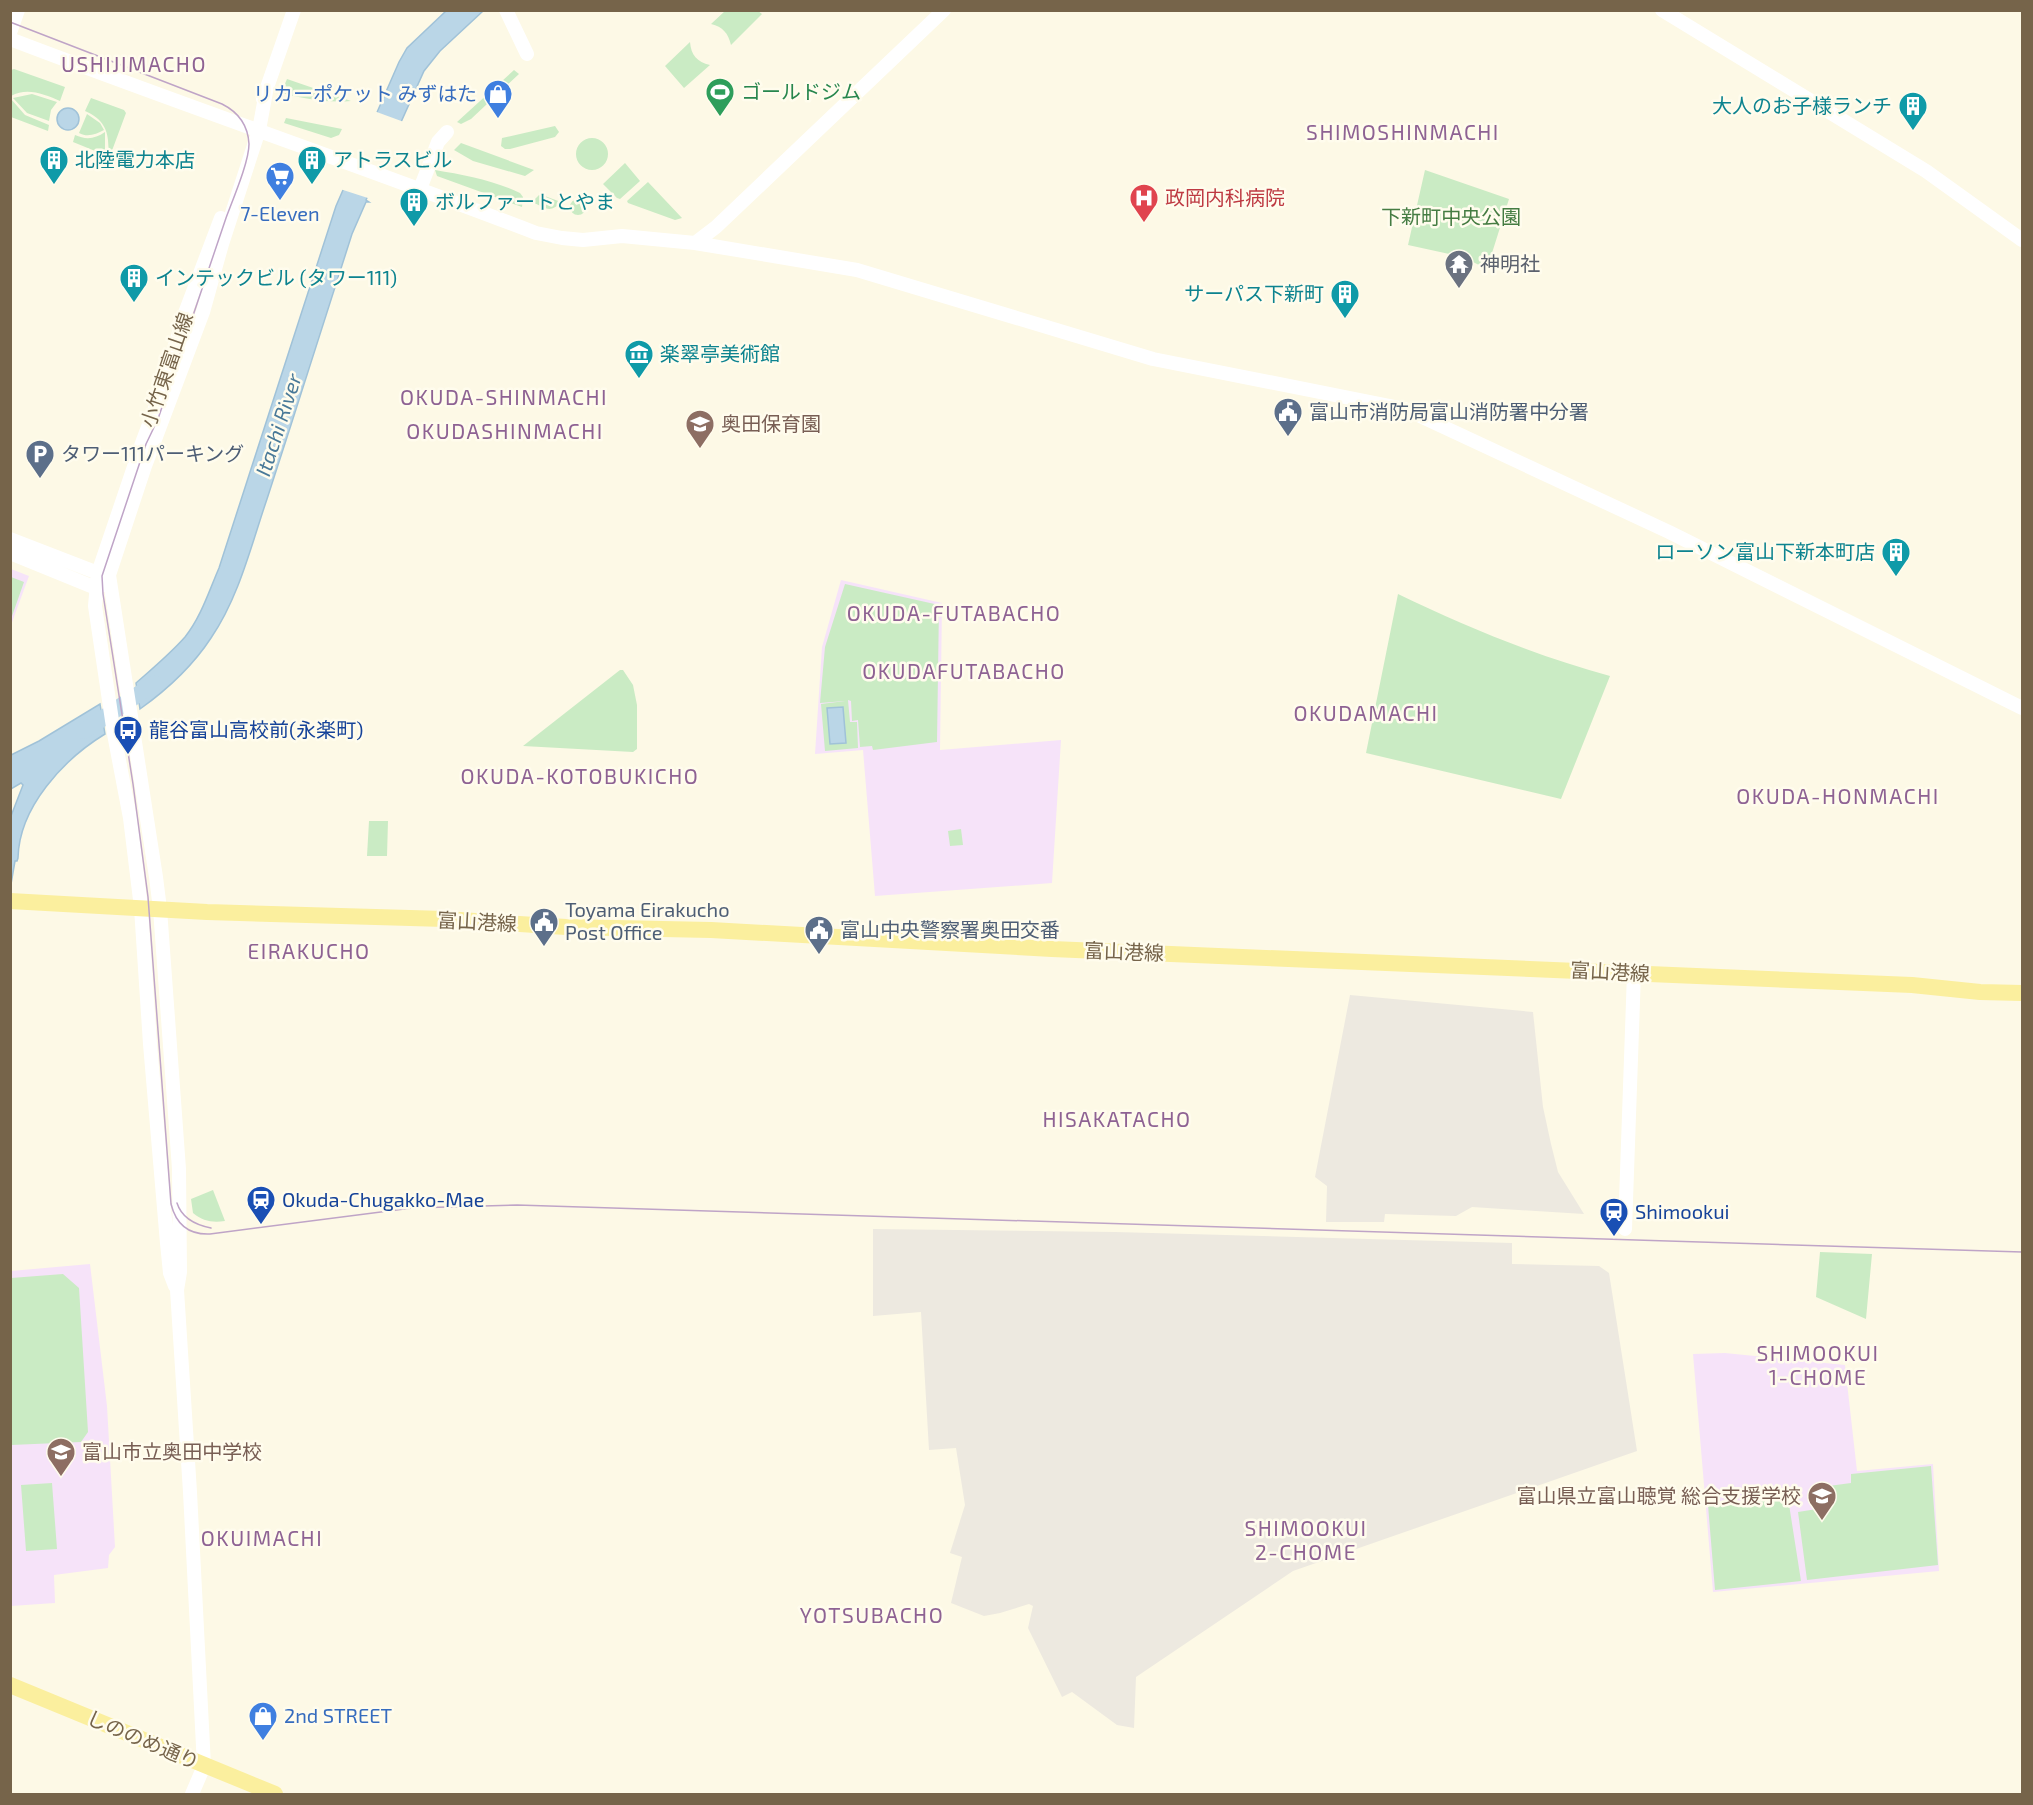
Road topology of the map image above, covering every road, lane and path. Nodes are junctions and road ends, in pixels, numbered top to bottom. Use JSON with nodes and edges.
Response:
{"nodes":[{"id":1,"x":18,"y":10,"type":"edge"},
{"id":2,"x":294,"y":10,"type":"edge"},
{"id":3,"x":506,"y":10,"type":"edge"},
{"id":4,"x":944,"y":10,"type":"edge"},
{"id":5,"x":1662,"y":10,"type":"edge"},
{"id":6,"x":10,"y":33,"type":"edge"},
{"id":7,"x":10,"y":39,"type":"edge"},
{"id":8,"x":527,"y":54,"type":"dead end"},
{"id":9,"x":255,"y":129,"type":"junction"},
{"id":10,"x":447,"y":132,"type":"dead end"},
{"id":11,"x":420,"y":189,"type":"junction"},
{"id":12,"x":2022,"y":240,"type":"edge"},
{"id":13,"x":695,"y":243,"type":"junction"},
{"id":14,"x":10,"y":539,"type":"edge"},
{"id":15,"x":10,"y":553,"type":"edge"},
{"id":16,"x":101,"y":581,"type":"junction"},
{"id":17,"x":2022,"y":708,"type":"edge"},
{"id":18,"x":10,"y":901,"type":"edge"},
{"id":19,"x":141,"y":908,"type":"junction"},
{"id":20,"x":160,"y":909,"type":"junction"},
{"id":21,"x":1634,"y":973,"type":"junction"},
{"id":22,"x":2022,"y":993,"type":"edge"},
{"id":23,"x":1625,"y":1229,"type":"dead end"},
{"id":24,"x":177,"y":1290,"type":"junction"},
{"id":25,"x":10,"y":1684,"type":"edge"},
{"id":26,"x":204,"y":1766,"type":"junction"},
{"id":27,"x":192,"y":1794,"type":"edge"},
{"id":28,"x":275,"y":1794,"type":"edge"}],
"edges":[{"from":1,"to":6,"type":"street"},
{"from":2,"to":9,"type":"street","name":"小竹東富山線"},
{"from":3,"to":8,"type":"street"},
{"from":4,"to":13,"type":"street"},
{"from":5,"to":12,"type":"street"},
{"from":7,"to":9,"type":"street"},
{"from":9,"to":11,"type":"street"},
{"from":9,"to":16,"type":"street","name":"小竹東富山線"},
{"from":10,"to":11,"type":"street"},
{"from":11,"to":13,"type":"street"},
{"from":13,"to":17,"type":"street"},
{"from":14,"to":16,"type":"street"},
{"from":15,"to":16,"type":"street"},
{"from":16,"to":19,"type":"street","name":"小竹東富山線"},
{"from":16,"to":20,"type":"street","name":"小竹東富山線"},
{"from":18,"to":19,"type":"main road","name":"富山港線"},
{"from":19,"to":20,"type":"main road","name":"富山港線"},
{"from":19,"to":24,"type":"street","name":"小竹東富山線"},
{"from":20,"to":21,"type":"main road","name":"富山港線"},
{"from":20,"to":24,"type":"street","name":"小竹東富山線"},
{"from":21,"to":22,"type":"main road","name":"富山港線"},
{"from":21,"to":23,"type":"street"},
{"from":24,"to":26,"type":"street"},
{"from":25,"to":26,"type":"main road","name":"しののめ通り"},
{"from":26,"to":27,"type":"street"},
{"from":26,"to":28,"type":"main road","name":"しののめ通り"}]}
